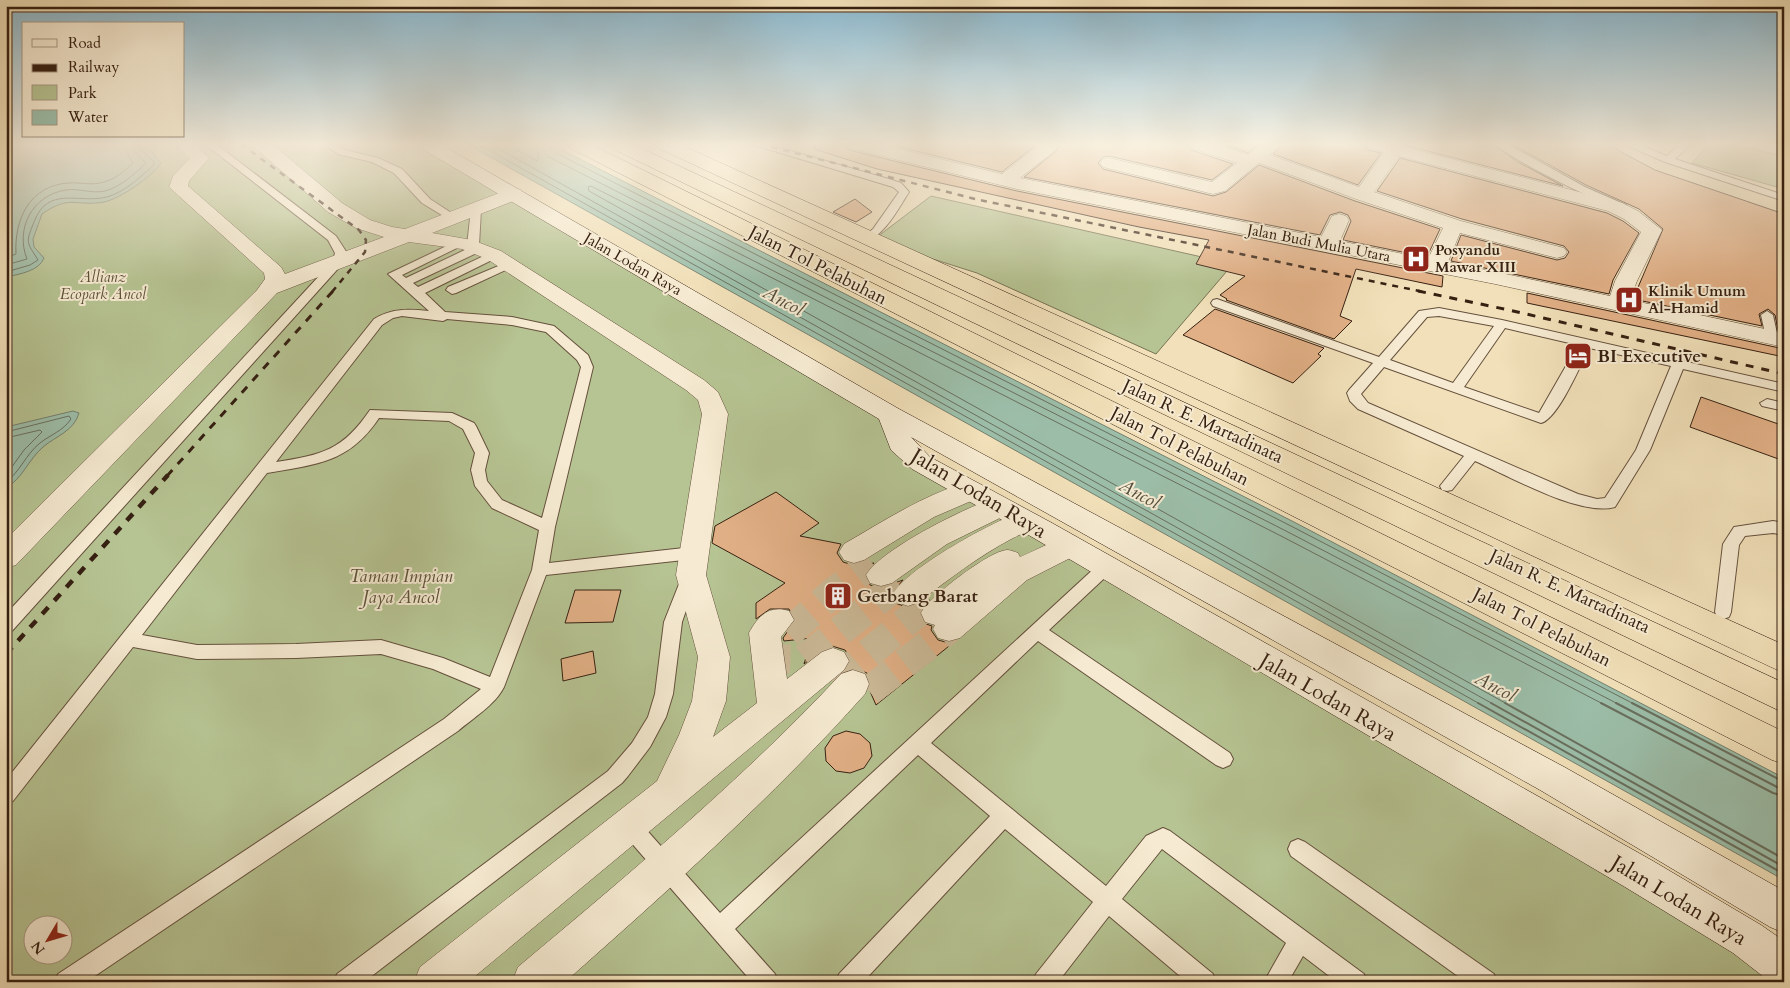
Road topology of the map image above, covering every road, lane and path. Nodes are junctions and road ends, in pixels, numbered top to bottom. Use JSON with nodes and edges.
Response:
{"nodes":[{"id":1,"x":182,"y":190,"type":"edge"},
{"id":2,"x":270,"y":190,"type":"edge"},
{"id":3,"x":312,"y":190,"type":"edge"},
{"id":4,"x":416,"y":190,"type":"edge"},
{"id":5,"x":507,"y":190,"type":"edge"},
{"id":6,"x":668,"y":190,"type":"edge"},
{"id":7,"x":714,"y":190,"type":"edge"},
{"id":8,"x":719,"y":190,"type":"edge"},
{"id":9,"x":765,"y":190,"type":"edge"},
{"id":10,"x":903,"y":190,"type":"edge"},
{"id":11,"x":1056,"y":190,"type":"edge"},
{"id":12,"x":1206,"y":190,"type":"dead end"},
{"id":13,"x":1348,"y":190,"type":"edge"},
{"id":14,"x":1366,"y":190,"type":"edge"},
{"id":15,"x":1553,"y":190,"type":"edge"},
{"id":16,"x":1583,"y":190,"type":"edge"},
{"id":17,"x":1760,"y":190,"type":"edge"},
{"id":18,"x":514,"y":194,"type":"junction"},
{"id":19,"x":1363,"y":195,"type":"junction"},
{"id":20,"x":1784,"y":198,"type":"edge"},
{"id":21,"x":476,"y":209,"type":"junction"},
{"id":22,"x":1626,"y":210,"type":"junction"},
{"id":23,"x":1188,"y":217,"type":"junction"},
{"id":24,"x":454,"y":218,"type":"junction"},
{"id":25,"x":1339,"y":220,"type":"dead end"},
{"id":26,"x":1454,"y":224,"type":"junction"},
{"id":27,"x":408,"y":236,"type":"junction"},
{"id":28,"x":870,"y":238,"type":"junction"},
{"id":29,"x":1328,"y":245,"type":"junction"},
{"id":30,"x":483,"y":251,"type":"junction"},
{"id":31,"x":1557,"y":252,"type":"dead end"},
{"id":32,"x":338,"y":262,"type":"junction"},
{"id":33,"x":1435,"y":267,"type":"junction"},
{"id":34,"x":405,"y":283,"type":"junction"},
{"id":35,"x":271,"y":288,"type":"junction"},
{"id":36,"x":452,"y":290,"type":"dead end"},
{"id":37,"x":417,"y":292,"type":"junction"},
{"id":38,"x":1217,"y":304,"type":"dead end"},
{"id":39,"x":1618,"y":305,"type":"junction"},
{"id":40,"x":1767,"y":315,"type":"dead end"},
{"id":41,"x":443,"y":317,"type":"junction"},
{"id":42,"x":1502,"y":324,"type":"junction"},
{"id":43,"x":1778,"y":339,"type":"edge"},
{"id":44,"x":1585,"y":344,"type":"junction"},
{"id":45,"x":1381,"y":361,"type":"junction"},
{"id":46,"x":1678,"y":365,"type":"junction"},
{"id":47,"x":1456,"y":388,"type":"junction"},
{"id":48,"x":1784,"y":388,"type":"edge"},
{"id":49,"x":1767,"y":403,"type":"dead end"},
{"id":50,"x":1784,"y":407,"type":"edge"},
{"id":51,"x":890,"y":415,"type":"junction"},
{"id":52,"x":1473,"y":454,"type":"junction"},
{"id":53,"x":263,"y":469,"type":"junction"},
{"id":54,"x":1447,"y":486,"type":"junction"},
{"id":55,"x":1019,"y":518,"type":"junction"},
{"id":56,"x":547,"y":527,"type":"junction"},
{"id":57,"x":1784,"y":529,"type":"edge"},
{"id":58,"x":6,"y":557,"type":"edge"},
{"id":59,"x":692,"y":564,"type":"junction"},
{"id":60,"x":1105,"y":568,"type":"junction"},
{"id":61,"x":540,"y":570,"type":"junction"},
{"id":62,"x":904,"y":589,"type":"junction"},
{"id":63,"x":1723,"y":612,"type":"junction"},
{"id":64,"x":778,"y":620,"type":"dead end"},
{"id":65,"x":6,"y":626,"type":"edge"},
{"id":66,"x":1037,"y":631,"type":"junction"},
{"id":67,"x":129,"y":639,"type":"junction"},
{"id":68,"x":1784,"y":640,"type":"edge"},
{"id":69,"x":1784,"y":660,"type":"edge"},
{"id":70,"x":494,"y":687,"type":"junction"},
{"id":71,"x":1784,"y":694,"type":"edge"},
{"id":72,"x":1784,"y":699,"type":"edge"},
{"id":73,"x":774,"y":707,"type":"junction"},
{"id":74,"x":917,"y":743,"type":"junction"},
{"id":75,"x":1784,"y":749,"type":"edge"},
{"id":76,"x":1223,"y":759,"type":"dead end"},
{"id":77,"x":6,"y":794,"type":"edge"},
{"id":78,"x":669,"y":794,"type":"junction"},
{"id":79,"x":1005,"y":815,"type":"junction"},
{"id":80,"x":629,"y":825,"type":"junction"},
{"id":81,"x":1298,"y":849,"type":"dead end"},
{"id":82,"x":666,"y":867,"type":"junction"},
{"id":83,"x":1109,"y":901,"type":"junction"},
{"id":84,"x":1784,"y":913,"type":"edge"},
{"id":85,"x":720,"y":928,"type":"junction"},
{"id":86,"x":1300,"y":940,"type":"junction"},
{"id":87,"x":1784,"y":966,"type":"edge"},
{"id":88,"x":66,"y":982,"type":"edge"},
{"id":89,"x":345,"y":982,"type":"edge"},
{"id":90,"x":435,"y":982,"type":"edge"},
{"id":91,"x":533,"y":982,"type":"edge"},
{"id":92,"x":768,"y":982,"type":"edge"},
{"id":93,"x":847,"y":982,"type":"edge"},
{"id":94,"x":1044,"y":982,"type":"edge"},
{"id":95,"x":1205,"y":982,"type":"edge"},
{"id":96,"x":1275,"y":982,"type":"edge"},
{"id":97,"x":1356,"y":982,"type":"edge"},
{"id":98,"x":1486,"y":982,"type":"edge"}],
"edges":[{"from":1,"to":35,"type":"street"},
{"from":2,"to":32,"type":"lane"},
{"from":3,"to":27,"type":"street"},
{"from":4,"to":24,"type":"lane"},
{"from":5,"to":18,"type":"street","name":"Jalan Lodan Raya"},
{"from":6,"to":75,"type":"highway","name":"Jalan Tol Pelabuhan"},
{"from":7,"to":72,"type":"highway","name":"Jalan Tol Pelabuhan"},
{"from":8,"to":71,"type":"highway","name":"Jalan R. E. Martadinata"},
{"from":9,"to":28,"type":"highway","name":"Jalan R. E. Martadinata"},
{"from":10,"to":28,"type":"lane"},
{"from":11,"to":23,"type":"street","name":"Jalan Budi Mulia Utara"},
{"from":12,"to":23,"type":"street"},
{"from":13,"to":19,"type":"street"},
{"from":14,"to":19,"type":"street"},
{"from":15,"to":22,"type":"street"},
{"from":16,"to":22,"type":"lane"},
{"from":17,"to":20,"type":"lane"},
{"from":18,"to":21,"type":"street"},
{"from":18,"to":51,"type":"street","name":"Jalan Lodan Raya"},
{"from":19,"to":26,"type":"street"},
{"from":21,"to":24,"type":"street"},
{"from":21,"to":30,"type":"lane"},
{"from":22,"to":39,"type":"street"},
{"from":23,"to":29,"type":"street","name":"Jalan Budi Mulia Utara"},
{"from":24,"to":27,"type":"street"},
{"from":25,"to":29,"type":"street"},
{"from":26,"to":31,"type":"street"},
{"from":26,"to":33,"type":"street"},
{"from":27,"to":30,"type":"street"},
{"from":27,"to":32,"type":"street"},
{"from":28,"to":54,"type":"highway"},
{"from":28,"to":69,"type":"highway","name":"Jalan R. E. Martadinata"},
{"from":29,"to":33,"type":"street","name":"Jalan Budi Mulia Utara"},
{"from":30,"to":34,"type":"lane"},
{"from":30,"to":34,"type":"lane"},
{"from":30,"to":36,"type":"lane"},
{"from":30,"to":37,"type":"lane"},
{"from":30,"to":59,"type":"street"},
{"from":32,"to":35,"type":"street"},
{"from":32,"to":65,"type":"lane"},
{"from":33,"to":39,"type":"street","name":"Jalan Budi Mulia Utara"},
{"from":34,"to":37,"type":"lane"},
{"from":35,"to":58,"type":"street"},
{"from":37,"to":41,"type":"lane"},
{"from":38,"to":45,"type":"lane"},
{"from":39,"to":43,"type":"street","name":"Jalan Budi Mulia Utara"},
{"from":40,"to":43,"type":"lane"},
{"from":41,"to":53,"type":"lane"},
{"from":41,"to":56,"type":"lane"},
{"from":42,"to":44,"type":"lane"},
{"from":42,"to":45,"type":"lane"},
{"from":42,"to":47,"type":"lane"},
{"from":44,"to":46,"type":"lane"},
{"from":44,"to":47,"type":"lane"},
{"from":45,"to":47,"type":"lane"},
{"from":45,"to":52,"type":"lane"},
{"from":46,"to":48,"type":"lane"},
{"from":46,"to":52,"type":"lane"},
{"from":49,"to":50,"type":"lane"},
{"from":51,"to":55,"type":"street","name":"Jalan Lodan Raya"},
{"from":51,"to":84,"type":"street","name":"Jalan Lodan Raya"},
{"from":52,"to":54,"type":"lane"},
{"from":53,"to":56,"type":"lane"},
{"from":53,"to":67,"type":"lane"},
{"from":54,"to":63,"type":"highway"},
{"from":55,"to":60,"type":"street","name":"Jalan Lodan Raya"},
{"from":55,"to":62,"type":"street"},
{"from":55,"to":62,"type":"street"},
{"from":55,"to":62,"type":"street"},
{"from":56,"to":61,"type":"lane"},
{"from":57,"to":63,"type":"lane"},
{"from":59,"to":61,"type":"lane"},
{"from":59,"to":78,"type":"street"},
{"from":59,"to":89,"type":"lane"},
{"from":60,"to":66,"type":"lane"},
{"from":60,"to":87,"type":"street","name":"Jalan Lodan Raya"},
{"from":61,"to":70,"type":"lane"},
{"from":63,"to":68,"type":"highway"},
{"from":64,"to":73,"type":"street"},
{"from":66,"to":74,"type":"lane"},
{"from":66,"to":76,"type":"lane"},
{"from":67,"to":70,"type":"lane"},
{"from":67,"to":77,"type":"lane"},
{"from":70,"to":88,"type":"lane"},
{"from":73,"to":78,"type":"street"},
{"from":73,"to":82,"type":"street"},
{"from":74,"to":79,"type":"lane"},
{"from":74,"to":85,"type":"lane"},
{"from":78,"to":80,"type":"street"},
{"from":79,"to":83,"type":"lane"},
{"from":79,"to":93,"type":"lane"},
{"from":80,"to":82,"type":"lane"},
{"from":80,"to":90,"type":"street"},
{"from":81,"to":98,"type":"lane"},
{"from":82,"to":85,"type":"lane"},
{"from":82,"to":91,"type":"street"},
{"from":83,"to":86,"type":"lane"},
{"from":83,"to":94,"type":"lane"},
{"from":83,"to":95,"type":"lane"},
{"from":85,"to":92,"type":"lane"},
{"from":86,"to":96,"type":"lane"},
{"from":86,"to":97,"type":"lane"}]}
